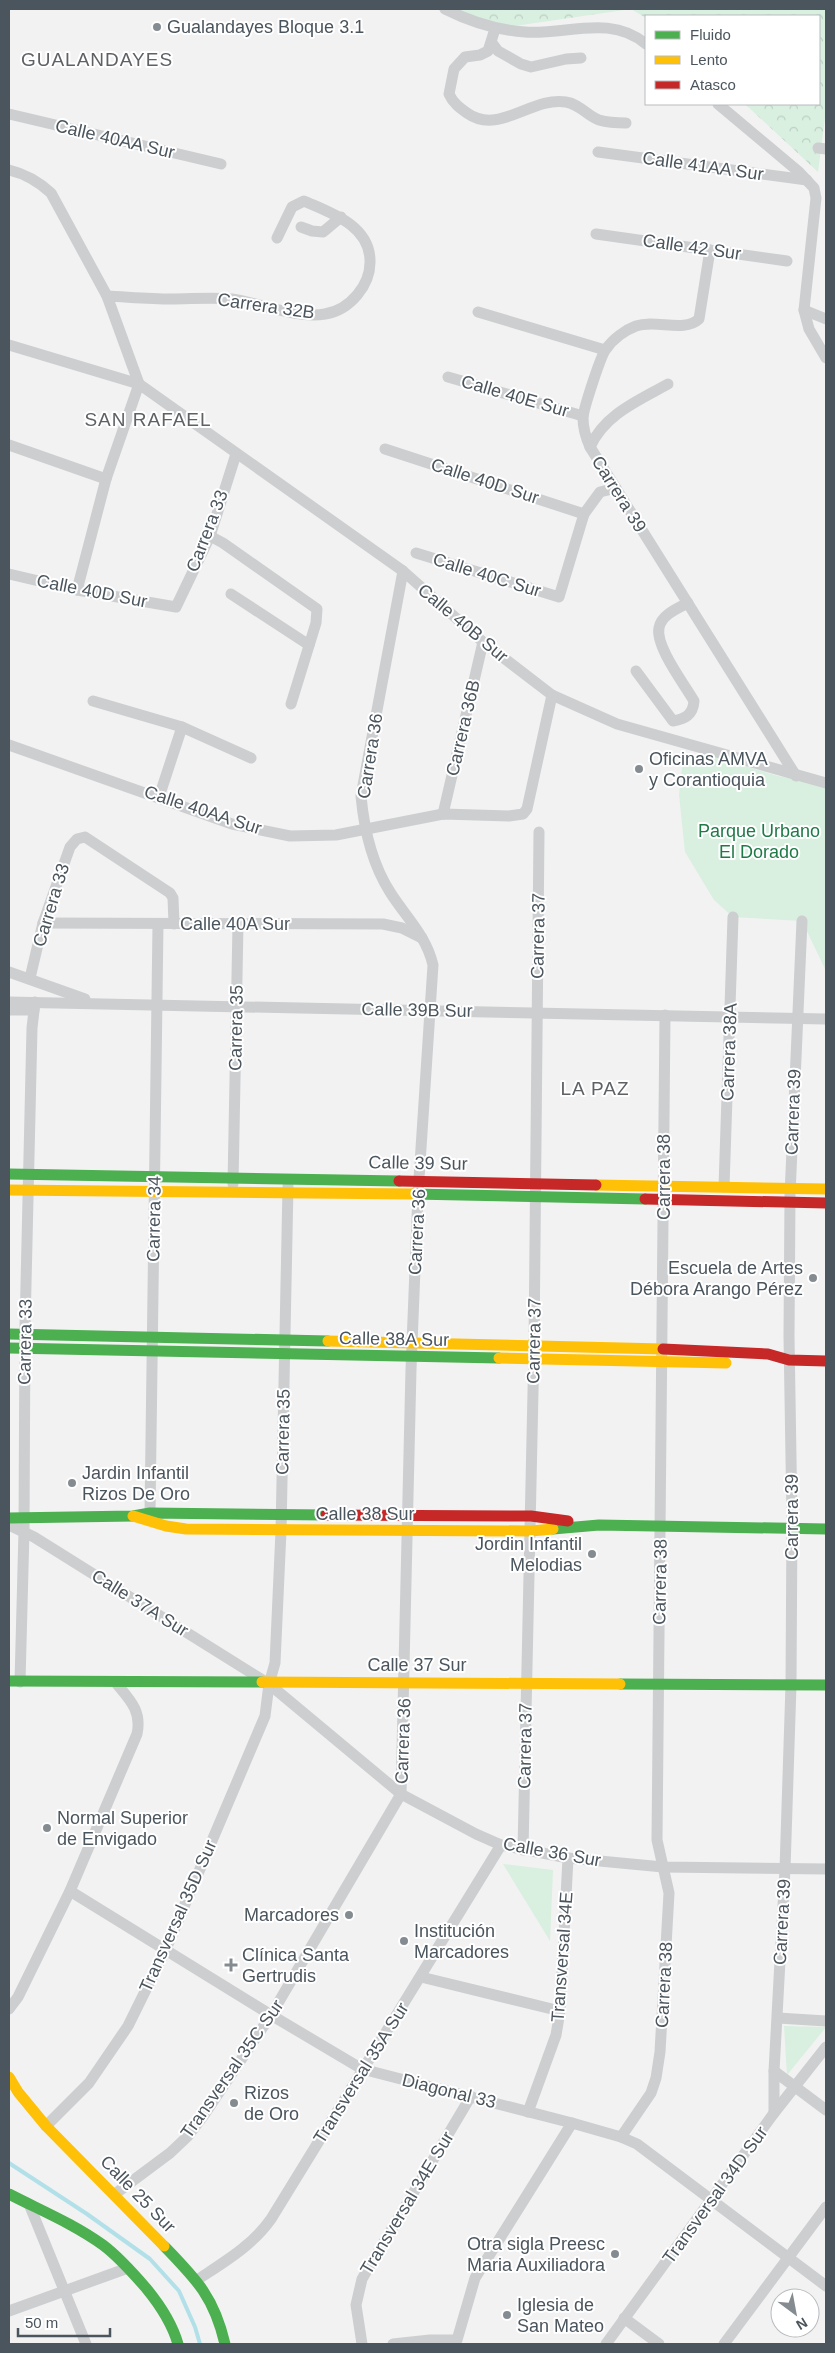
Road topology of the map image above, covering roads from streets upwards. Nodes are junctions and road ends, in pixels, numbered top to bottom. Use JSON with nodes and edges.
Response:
{"nodes":[{"id":1,"x":445,"y":9,"type":"edge"},
{"id":2,"x":495,"y":29,"type":"junction"},
{"id":3,"x":492,"y":43,"type":"junction"},
{"id":4,"x":645,"y":43,"type":"edge"},
{"id":5,"x":581,"y":58,"type":"dead end"},
{"id":6,"x":719,"y":105,"type":"edge"},
{"id":7,"x":9,"y":114,"type":"edge"},
{"id":8,"x":626,"y":123,"type":"dead end"},
{"id":9,"x":598,"y":152,"type":"dead end"},
{"id":10,"x":221,"y":164,"type":"dead end"},
{"id":11,"x":9,"y":170,"type":"edge"},
{"id":12,"x":807,"y":180,"type":"junction"},
{"id":13,"x":341,"y":218,"type":"junction"},
{"id":14,"x":301,"y":227,"type":"dead end"},
{"id":15,"x":596,"y":234,"type":"dead end"},
{"id":16,"x":277,"y":238,"type":"dead end"},
{"id":17,"x":710,"y":250,"type":"junction"},
{"id":18,"x":787,"y":262,"type":"dead end"},
{"id":19,"x":106,"y":296,"type":"junction"},
{"id":20,"x":804,"y":310,"type":"junction"},
{"id":21,"x":478,"y":312,"type":"dead end"},
{"id":22,"x":826,"y":319,"type":"edge"},
{"id":23,"x":9,"y":345,"type":"edge"},
{"id":24,"x":605,"y":350,"type":"junction"},
{"id":25,"x":826,"y":358,"type":"edge"},
{"id":26,"x":448,"y":377,"type":"dead end"},
{"id":27,"x":139,"y":384,"type":"junction"},
{"id":28,"x":668,"y":384,"type":"dead end"},
{"id":29,"x":582,"y":416,"type":"junction"},
{"id":30,"x":9,"y":445,"type":"edge"},
{"id":31,"x":590,"y":448,"type":"junction"},
{"id":32,"x":385,"y":449,"type":"dead end"},
{"id":33,"x":236,"y":454,"type":"junction"},
{"id":34,"x":106,"y":479,"type":"junction"},
{"id":35,"x":616,"y":488,"type":"junction"},
{"id":36,"x":584,"y":514,"type":"junction"},
{"id":37,"x":210,"y":536,"type":"junction"},
{"id":38,"x":416,"y":554,"type":"dead end"},
{"id":39,"x":403,"y":571,"type":"junction"},
{"id":40,"x":9,"y":574,"type":"edge"},
{"id":41,"x":77,"y":590,"type":"junction"},
{"id":42,"x":231,"y":594,"type":"dead end"},
{"id":43,"x":688,"y":603,"type":"junction"},
{"id":44,"x":176,"y":607,"type":"joint"},
{"id":45,"x":484,"y":642,"type":"junction"},
{"id":46,"x":309,"y":645,"type":"junction"},
{"id":47,"x":636,"y":671,"type":"dead end"},
{"id":48,"x":552,"y":695,"type":"junction"},
{"id":49,"x":93,"y":700,"type":"dead end"},
{"id":50,"x":291,"y":704,"type":"dead end"},
{"id":51,"x":182,"y":727,"type":"junction"},
{"id":52,"x":9,"y":746,"type":"edge"},
{"id":53,"x":251,"y":758,"type":"dead end"},
{"id":54,"x":826,"y":770,"type":"edge"},
{"id":55,"x":796,"y":776,"type":"junction"},
{"id":56,"x":825,"y":782,"type":"edge"},
{"id":57,"x":159,"y":797,"type":"junction"},
{"id":58,"x":443,"y":814,"type":"junction"},
{"id":59,"x":364,"y":830,"type":"junction"},
{"id":60,"x":539,"y":832,"type":"dead end"},
{"id":61,"x":733,"y":917,"type":"dead end"},
{"id":62,"x":802,"y":921,"type":"dead end"},
{"id":63,"x":44,"y":923,"type":"junction"},
{"id":64,"x":158,"y":924,"type":"junction"},
{"id":65,"x":174,"y":924,"type":"junction"},
{"id":66,"x":238,"y":924,"type":"junction"},
{"id":67,"x":424,"y":939,"type":"junction"},
{"id":68,"x":9,"y":972,"type":"edge"},
{"id":69,"x":30,"y":978,"type":"junction"},
{"id":70,"x":9,"y":1002,"type":"edge"},
{"id":71,"x":93,"y":1002,"type":"junction"},
{"id":72,"x":157,"y":1005,"type":"junction"},
{"id":73,"x":35,"y":1006,"type":"junction"},
{"id":74,"x":236,"y":1007,"type":"junction"},
{"id":75,"x":9,"y":1010,"type":"edge"},
{"id":76,"x":429,"y":1010,"type":"junction"},
{"id":77,"x":537,"y":1012,"type":"junction"},
{"id":78,"x":665,"y":1015,"type":"junction"},
{"id":79,"x":730,"y":1017,"type":"junction"},
{"id":80,"x":796,"y":1018,"type":"junction"},
{"id":81,"x":826,"y":1019,"type":"edge"},
{"id":82,"x":9,"y":1174,"type":"edge"},
{"id":83,"x":28,"y":1175,"type":"junction"},
{"id":84,"x":154,"y":1177,"type":"junction"},
{"id":85,"x":233,"y":1178,"type":"junction"},
{"id":86,"x":420,"y":1180,"type":"junction"},
{"id":87,"x":288,"y":1185,"type":"junction"},
{"id":88,"x":664,"y":1186,"type":"junction"},
{"id":89,"x":724,"y":1188,"type":"junction"},
{"id":90,"x":790,"y":1188,"type":"junction"},
{"id":91,"x":826,"y":1189,"type":"edge"},
{"id":92,"x":9,"y":1190,"type":"edge"},
{"id":93,"x":28,"y":1190,"type":"junction"},
{"id":94,"x":536,"y":1190,"type":"junction"},
{"id":95,"x":154,"y":1191,"type":"junction"},
{"id":96,"x":232,"y":1191,"type":"junction"},
{"id":97,"x":418,"y":1194,"type":"junction"},
{"id":98,"x":663,"y":1199,"type":"junction"},
{"id":99,"x":790,"y":1202,"type":"junction"},
{"id":100,"x":826,"y":1203,"type":"edge"},
{"id":101,"x":9,"y":1334,"type":"edge"},
{"id":102,"x":24,"y":1335,"type":"junction"},
{"id":103,"x":151,"y":1338,"type":"junction"},
{"id":104,"x":285,"y":1342,"type":"junction"},
{"id":105,"x":534,"y":1346,"type":"junction"},
{"id":106,"x":9,"y":1348,"type":"edge"},
{"id":107,"x":24,"y":1348,"type":"junction"},
{"id":108,"x":663,"y":1349,"type":"junction"},
{"id":109,"x":412,"y":1350,"type":"junction"},
{"id":110,"x":151,"y":1351,"type":"junction"},
{"id":111,"x":285,"y":1354,"type":"junction"},
{"id":112,"x":534,"y":1358,"type":"junction"},
{"id":113,"x":776,"y":1359,"type":"junction"},
{"id":114,"x":790,"y":1360,"type":"junction"},
{"id":115,"x":826,"y":1360,"type":"edge"},
{"id":116,"x":662,"y":1362,"type":"junction"},
{"id":117,"x":150,"y":1513,"type":"junction"},
{"id":118,"x":281,"y":1515,"type":"junction"},
{"id":119,"x":406,"y":1515,"type":"junction"},
{"id":120,"x":133,"y":1516,"type":"junction"},
{"id":121,"x":532,"y":1516,"type":"junction"},
{"id":122,"x":23,"y":1517,"type":"junction"},
{"id":123,"x":9,"y":1518,"type":"edge"},
{"id":124,"x":9,"y":1525,"type":"edge"},
{"id":125,"x":599,"y":1525,"type":"junction"},
{"id":126,"x":661,"y":1525,"type":"junction"},
{"id":127,"x":826,"y":1529,"type":"edge"},
{"id":128,"x":792,"y":1530,"type":"junction"},
{"id":129,"x":24,"y":1531,"type":"junction"},
{"id":130,"x":281,"y":1531,"type":"junction"},
{"id":131,"x":531,"y":1531,"type":"junction"},
{"id":132,"x":406,"y":1532,"type":"junction"},
{"id":133,"x":14,"y":1681,"type":"edge"},
{"id":134,"x":404,"y":1682,"type":"junction"},
{"id":135,"x":116,"y":1683,"type":"junction"},
{"id":136,"x":526,"y":1683,"type":"junction"},
{"id":137,"x":659,"y":1683,"type":"junction"},
{"id":138,"x":269,"y":1684,"type":"junction"},
{"id":139,"x":790,"y":1685,"type":"junction"},
{"id":140,"x":826,"y":1686,"type":"edge"},
{"id":141,"x":401,"y":1794,"type":"junction"},
{"id":142,"x":501,"y":1845,"type":"junction"},
{"id":143,"x":523,"y":1850,"type":"junction"},
{"id":144,"x":568,"y":1858,"type":"junction"},
{"id":145,"x":663,"y":1867,"type":"junction"},
{"id":146,"x":785,"y":1869,"type":"junction"},
{"id":147,"x":826,"y":1869,"type":"edge"},
{"id":148,"x":70,"y":1891,"type":"junction"},
{"id":149,"x":166,"y":1949,"type":"junction"},
{"id":150,"x":421,"y":1977,"type":"junction"},
{"id":151,"x":9,"y":2009,"type":"edge"},
{"id":152,"x":560,"y":2011,"type":"junction"},
{"id":153,"x":271,"y":2016,"type":"junction"},
{"id":154,"x":778,"y":2018,"type":"junction"},
{"id":155,"x":826,"y":2021,"type":"edge"},
{"id":156,"x":826,"y":2047,"type":"edge"},
{"id":157,"x":362,"y":2069,"type":"junction"},
{"id":158,"x":774,"y":2071,"type":"junction"},
{"id":159,"x":9,"y":2077,"type":"edge"},
{"id":160,"x":796,"y":2087,"type":"junction"},
{"id":161,"x":471,"y":2096,"type":"junction"},
{"id":162,"x":826,"y":2110,"type":"edge"},
{"id":163,"x":528,"y":2112,"type":"junction"},
{"id":164,"x":774,"y":2113,"type":"junction"},
{"id":165,"x":572,"y":2123,"type":"junction"},
{"id":166,"x":46,"y":2126,"type":"junction"},
{"id":167,"x":621,"y":2137,"type":"junction"},
{"id":168,"x":9,"y":2194,"type":"edge"},
{"id":169,"x":115,"y":2194,"type":"junction"},
{"id":170,"x":712,"y":2199,"type":"junction"},
{"id":171,"x":29,"y":2204,"type":"junction"},
{"id":172,"x":826,"y":2207,"type":"edge"},
{"id":173,"x":789,"y":2257,"type":"junction"},
{"id":174,"x":128,"y":2268,"type":"junction"},
{"id":175,"x":198,"y":2280,"type":"junction"},
{"id":176,"x":826,"y":2286,"type":"edge"},
{"id":177,"x":65,"y":2292,"type":"junction"},
{"id":178,"x":9,"y":2311,"type":"edge"},
{"id":179,"x":624,"y":2318,"type":"junction"},
{"id":180,"x":86,"y":2344,"type":"edge"},
{"id":181,"x":178,"y":2344,"type":"edge"},
{"id":182,"x":225,"y":2344,"type":"edge"},
{"id":183,"x":362,"y":2344,"type":"edge"},
{"id":184,"x":393,"y":2344,"type":"edge"},
{"id":185,"x":606,"y":2344,"type":"edge"},
{"id":186,"x":659,"y":2344,"type":"edge"},
{"id":187,"x":724,"y":2344,"type":"edge"}],
"edges":[{"from":1,"to":2,"type":"street"},
{"from":2,"to":3,"type":"street"},
{"from":2,"to":4,"type":"street"},
{"from":3,"to":5,"type":"street"},
{"from":3,"to":8,"type":"street"},
{"from":6,"to":12,"type":"street"},
{"from":7,"to":10,"type":"street","name":"Calle 40AA Sur"},
{"from":9,"to":12,"type":"street","name":"Calle 41AA Sur"},
{"from":11,"to":19,"type":"street"},
{"from":12,"to":20,"type":"street"},
{"from":13,"to":14,"type":"street"},
{"from":13,"to":16,"type":"street","name":"Carrera 32B"},
{"from":13,"to":19,"type":"street","name":"Carrera 32B"},
{"from":15,"to":17,"type":"street","name":"Calle 42 Sur"},
{"from":17,"to":18,"type":"street","name":"Calle 42 Sur"},
{"from":17,"to":24,"type":"street"},
{"from":19,"to":27,"type":"street"},
{"from":20,"to":22,"type":"street"},
{"from":20,"to":25,"type":"street"},
{"from":21,"to":24,"type":"street"},
{"from":23,"to":27,"type":"street"},
{"from":24,"to":29,"type":"street"},
{"from":26,"to":29,"type":"street","name":"Calle 40E Sur"},
{"from":27,"to":33,"type":"street","name":"Calle 40B Sur"},
{"from":27,"to":34,"type":"street"},
{"from":28,"to":31,"type":"street"},
{"from":29,"to":31,"type":"street","name":"Carrera 39"},
{"from":30,"to":34,"type":"street"},
{"from":31,"to":35,"type":"street","name":"Carrera 39"},
{"from":32,"to":36,"type":"street","name":"Calle 40D Sur"},
{"from":33,"to":37,"type":"street","name":"Carrera 33"},
{"from":33,"to":39,"type":"street","name":"Calle 40B Sur"},
{"from":34,"to":41,"type":"street"},
{"from":35,"to":36,"type":"street"},
{"from":35,"to":43,"type":"street","name":"Carrera 39"},
{"from":36,"to":38,"type":"street","name":"Calle 40C Sur"},
{"from":37,"to":44,"type":"street","name":"Carrera 33"},
{"from":37,"to":46,"type":"street"},
{"from":39,"to":45,"type":"street","name":"Calle 40B Sur"},
{"from":39,"to":59,"type":"street","name":"Carrera 36"},
{"from":40,"to":41,"type":"street","name":"Calle 40D Sur"},
{"from":41,"to":44,"type":"street","name":"Calle 40D Sur"},
{"from":42,"to":46,"type":"street"},
{"from":43,"to":47,"type":"street"},
{"from":43,"to":55,"type":"street","name":"Carrera 39"},
{"from":45,"to":48,"type":"street","name":"Calle 40B Sur"},
{"from":45,"to":58,"type":"street","name":"Carrera 36B"},
{"from":46,"to":50,"type":"street"},
{"from":48,"to":55,"type":"street","name":"Calle 40B Sur"},
{"from":48,"to":58,"type":"street","name":"Calle 40AA Sur"},
{"from":49,"to":51,"type":"street"},
{"from":51,"to":53,"type":"street"},
{"from":51,"to":57,"type":"street"},
{"from":52,"to":57,"type":"street","name":"Calle 40AA Sur"},
{"from":54,"to":56,"type":"street"},
{"from":55,"to":56,"type":"street","name":"Calle 40B Sur"},
{"from":57,"to":59,"type":"street","name":"Calle 40AA Sur"},
{"from":58,"to":59,"type":"street","name":"Calle 40AA Sur"},
{"from":59,"to":67,"type":"street","name":"Carrera 36"},
{"from":60,"to":77,"type":"street","name":"Carrera 37"},
{"from":61,"to":79,"type":"street","name":"Carrera 38A"},
{"from":62,"to":80,"type":"street","name":"Carrera 39"},
{"from":63,"to":64,"type":"street","name":"Calle 40A Sur"},
{"from":63,"to":65,"type":"street","name":"Carrera 33"},
{"from":63,"to":69,"type":"street","name":"Carrera 33"},
{"from":64,"to":65,"type":"street","name":"Calle 40A Sur"},
{"from":64,"to":72,"type":"street","name":"Carrera 34"},
{"from":65,"to":66,"type":"street","name":"Calle 40A Sur"},
{"from":66,"to":67,"type":"street","name":"Calle 40A Sur"},
{"from":66,"to":74,"type":"street","name":"Carrera 35"},
{"from":67,"to":76,"type":"street","name":"Carrera 36"},
{"from":68,"to":69,"type":"street"},
{"from":69,"to":71,"type":"street"},
{"from":70,"to":73,"type":"street","name":"Calle 39B Sur"},
{"from":71,"to":72,"type":"street","name":"Calle 39B Sur"},
{"from":71,"to":73,"type":"street","name":"Calle 39B Sur"},
{"from":72,"to":74,"type":"street","name":"Calle 39B Sur"},
{"from":72,"to":84,"type":"street","name":"Carrera 34"},
{"from":73,"to":75,"type":"street","name":"Calle 39B Sur"},
{"from":73,"to":83,"type":"street","name":"Carrera 33"},
{"from":74,"to":76,"type":"street","name":"Calle 39B Sur"},
{"from":74,"to":85,"type":"street","name":"Carrera 35"},
{"from":76,"to":77,"type":"street","name":"Calle 39B Sur"},
{"from":76,"to":86,"type":"street","name":"Carrera 36"},
{"from":77,"to":78,"type":"street","name":"Calle 39B Sur"},
{"from":77,"to":94,"type":"street","name":"Carrera 37"},
{"from":78,"to":79,"type":"street","name":"Calle 39B Sur"},
{"from":78,"to":88,"type":"street","name":"Carrera 38"},
{"from":79,"to":80,"type":"street","name":"Calle 39B Sur"},
{"from":79,"to":89,"type":"street","name":"Carrera 38A"},
{"from":80,"to":81,"type":"street","name":"Calle 39B Sur"},
{"from":80,"to":90,"type":"street","name":"Carrera 39"},
{"from":82,"to":83,"type":"street","name":"Calle 39 Sur"},
{"from":83,"to":84,"type":"street","name":"Calle 39 Sur"},
{"from":83,"to":93,"type":"street","name":"Carrera 33"},
{"from":84,"to":85,"type":"street","name":"Calle 39 Sur"},
{"from":84,"to":95,"type":"street","name":"Carrera 34"},
{"from":85,"to":87,"type":"street","name":"Calle 39 Sur"},
{"from":85,"to":96,"type":"street","name":"Carrera 35"},
{"from":86,"to":87,"type":"street","name":"Calle 39 Sur"},
{"from":86,"to":94,"type":"street","name":"Calle 39 Sur"},
{"from":86,"to":97,"type":"street","name":"Carrera 36"},
{"from":87,"to":96,"type":"street","name":"Calle 39 Sur"},
{"from":87,"to":97,"type":"street","name":"Calle 39 Sur"},
{"from":87,"to":104,"type":"street","name":"Carrera 35"},
{"from":88,"to":89,"type":"street","name":"Calle 39 Sur"},
{"from":88,"to":94,"type":"street","name":"Calle 39 Sur"},
{"from":88,"to":98,"type":"street","name":"Carrera 38"},
{"from":89,"to":90,"type":"street","name":"Calle 39 Sur"},
{"from":90,"to":91,"type":"street","name":"Calle 39 Sur"},
{"from":90,"to":99,"type":"street","name":"Carrera 39"},
{"from":92,"to":93,"type":"street","name":"Calle 39 Sur"},
{"from":93,"to":95,"type":"street","name":"Calle 39 Sur"},
{"from":93,"to":102,"type":"street","name":"Carrera 33"},
{"from":94,"to":97,"type":"street","name":"Calle 39 Sur"},
{"from":94,"to":98,"type":"street","name":"Calle 39 Sur"},
{"from":94,"to":105,"type":"street","name":"Carrera 37"},
{"from":95,"to":96,"type":"street","name":"Calle 39 Sur"},
{"from":95,"to":103,"type":"street","name":"Carrera 34"},
{"from":97,"to":109,"type":"street","name":"Carrera 36"},
{"from":98,"to":99,"type":"street","name":"Calle 39 Sur"},
{"from":98,"to":108,"type":"street","name":"Carrera 38"},
{"from":99,"to":100,"type":"street","name":"Calle 39 Sur"},
{"from":99,"to":114,"type":"street","name":"Carrera 39"},
{"from":101,"to":102,"type":"street","name":"Calle 38A Sur"},
{"from":102,"to":103,"type":"street","name":"Calle 38A Sur"},
{"from":102,"to":107,"type":"street","name":"Carrera 33"},
{"from":103,"to":104,"type":"street","name":"Calle 38A Sur"},
{"from":103,"to":110,"type":"street","name":"Carrera 34"},
{"from":104,"to":109,"type":"street","name":"Calle 38A Sur"},
{"from":104,"to":111,"type":"street","name":"Carrera 35"},
{"from":105,"to":108,"type":"street","name":"Calle 38A Sur"},
{"from":105,"to":109,"type":"street","name":"Calle 38A Sur"},
{"from":105,"to":112,"type":"street","name":"Carrera 37"},
{"from":106,"to":107,"type":"street","name":"Calle 38A Sur"},
{"from":107,"to":110,"type":"street","name":"Calle 38A Sur"},
{"from":107,"to":122,"type":"street","name":"Carrera 33"},
{"from":108,"to":113,"type":"street","name":"Calle 38A Sur"},
{"from":108,"to":116,"type":"street","name":"Carrera 38"},
{"from":109,"to":111,"type":"street","name":"Calle 38A Sur"},
{"from":109,"to":112,"type":"street","name":"Calle 38A Sur"},
{"from":109,"to":119,"type":"street","name":"Carrera 36"},
{"from":110,"to":111,"type":"street","name":"Calle 38A Sur"},
{"from":110,"to":117,"type":"street","name":"Carrera 34"},
{"from":111,"to":118,"type":"street","name":"Carrera 35"},
{"from":112,"to":116,"type":"street","name":"Calle 38A Sur"},
{"from":112,"to":121,"type":"street","name":"Carrera 37"},
{"from":113,"to":114,"type":"street","name":"Calle 38A Sur"},
{"from":113,"to":116,"type":"street","name":"Calle 38A Sur"},
{"from":114,"to":115,"type":"street","name":"Calle 38A Sur"},
{"from":114,"to":128,"type":"street","name":"Carrera 39"},
{"from":116,"to":126,"type":"street","name":"Carrera 38"},
{"from":117,"to":118,"type":"street","name":"Calle 38 Sur"},
{"from":117,"to":120,"type":"street","name":"Calle 38 Sur"},
{"from":118,"to":119,"type":"street","name":"Calle 38 Sur"},
{"from":118,"to":130,"type":"street","name":"Carrera 35"},
{"from":119,"to":121,"type":"street","name":"Calle 38 Sur"},
{"from":119,"to":132,"type":"street","name":"Carrera 36"},
{"from":120,"to":122,"type":"street","name":"Calle 38 Sur"},
{"from":120,"to":130,"type":"street","name":"Calle 38 Sur"},
{"from":121,"to":125,"type":"street","name":"Calle 38 Sur"},
{"from":121,"to":131,"type":"street","name":"Carrera 37"},
{"from":122,"to":123,"type":"street","name":"Calle 38 Sur"},
{"from":122,"to":129,"type":"street","name":"Carrera 33"},
{"from":124,"to":129,"type":"street","name":"Calle 37A Sur"},
{"from":125,"to":126,"type":"street","name":"Calle 38 Sur"},
{"from":125,"to":131,"type":"street","name":"Calle 38 Sur"},
{"from":126,"to":128,"type":"street","name":"Calle 38 Sur"},
{"from":126,"to":137,"type":"street","name":"Carrera 38"},
{"from":127,"to":128,"type":"street","name":"Calle 38 Sur"},
{"from":128,"to":139,"type":"street","name":"Carrera 39"},
{"from":129,"to":133,"type":"street","name":"Carrera 33"},
{"from":129,"to":138,"type":"street","name":"Calle 37A Sur"},
{"from":130,"to":132,"type":"street","name":"Calle 38 Sur"},
{"from":130,"to":138,"type":"street","name":"Carrera 35"},
{"from":131,"to":132,"type":"street","name":"Calle 38 Sur"},
{"from":131,"to":136,"type":"street","name":"Carrera 37"},
{"from":132,"to":134,"type":"street","name":"Carrera 36"},
{"from":133,"to":135,"type":"street","name":"Calle 37 Sur"},
{"from":134,"to":136,"type":"street","name":"Calle 37 Sur"},
{"from":134,"to":138,"type":"street","name":"Calle 37 Sur"},
{"from":134,"to":141,"type":"street","name":"Carrera 36"},
{"from":135,"to":138,"type":"street","name":"Calle 37 Sur"},
{"from":135,"to":148,"type":"street"},
{"from":136,"to":137,"type":"street","name":"Calle 37 Sur"},
{"from":136,"to":143,"type":"street","name":"Carrera 37"},
{"from":137,"to":139,"type":"street","name":"Calle 37 Sur"},
{"from":137,"to":145,"type":"street","name":"Carrera 38"},
{"from":138,"to":141,"type":"street","name":"Calle 36 Sur"},
{"from":138,"to":149,"type":"street","name":"Transversal 35D Sur"},
{"from":139,"to":140,"type":"street","name":"Calle 37 Sur"},
{"from":139,"to":146,"type":"street","name":"Carrera 39"},
{"from":141,"to":142,"type":"street","name":"Calle 36 Sur"},
{"from":141,"to":153,"type":"street","name":"Transversal 35C Sur"},
{"from":142,"to":143,"type":"street","name":"Calle 36 Sur"},
{"from":142,"to":150,"type":"street","name":"Transversal 35A Sur"},
{"from":143,"to":144,"type":"street","name":"Calle 36 Sur"},
{"from":144,"to":145,"type":"street","name":"Calle 36 Sur"},
{"from":144,"to":152,"type":"street","name":"Transversal 34E"},
{"from":145,"to":146,"type":"street","name":"Calle 36 Sur"},
{"from":145,"to":167,"type":"street","name":"Carrera 38"},
{"from":146,"to":147,"type":"street","name":"Calle 36 Sur"},
{"from":146,"to":154,"type":"street","name":"Carrera 39"},
{"from":148,"to":149,"type":"street","name":"Diagonal 33"},
{"from":148,"to":151,"type":"street"},
{"from":149,"to":153,"type":"street","name":"Diagonal 33"},
{"from":149,"to":166,"type":"street","name":"Transversal 35D Sur"},
{"from":150,"to":152,"type":"street"},
{"from":150,"to":157,"type":"street","name":"Transversal 35A Sur"},
{"from":152,"to":163,"type":"street","name":"Transversal 34E"},
{"from":153,"to":157,"type":"street","name":"Diagonal 33"},
{"from":153,"to":169,"type":"street","name":"Transversal 35C Sur"},
{"from":154,"to":155,"type":"street"},
{"from":154,"to":158,"type":"street","name":"Carrera 39"},
{"from":156,"to":160,"type":"street","name":"Transversal 34D Sur"},
{"from":157,"to":161,"type":"street","name":"Diagonal 33"},
{"from":157,"to":175,"type":"street","name":"Transversal 35A Sur"},
{"from":158,"to":160,"type":"street"},
{"from":158,"to":164,"type":"street","name":"Carrera 39"},
{"from":159,"to":166,"type":"street","name":"Calle 25 Sur"},
{"from":160,"to":162,"type":"street"},
{"from":160,"to":164,"type":"street","name":"Transversal 34D Sur"},
{"from":161,"to":163,"type":"street","name":"Diagonal 33"},
{"from":161,"to":183,"type":"street","name":"Transversal 34E Sur"},
{"from":163,"to":165,"type":"street","name":"Diagonal 33"},
{"from":164,"to":170,"type":"street","name":"Transversal 34D Sur"},
{"from":165,"to":167,"type":"street","name":"Diagonal 33"},
{"from":165,"to":184,"type":"street"},
{"from":166,"to":169,"type":"street","name":"Calle 25 Sur"},
{"from":167,"to":170,"type":"street","name":"Diagonal 33"},
{"from":168,"to":171,"type":"street"},
{"from":169,"to":175,"type":"street","name":"Calle 25 Sur"},
{"from":170,"to":173,"type":"street","name":"Diagonal 33"},
{"from":170,"to":179,"type":"street","name":"Transversal 34D Sur"},
{"from":171,"to":174,"type":"street"},
{"from":171,"to":177,"type":"street"},
{"from":172,"to":173,"type":"street"},
{"from":173,"to":176,"type":"street","name":"Diagonal 33"},
{"from":173,"to":187,"type":"street"},
{"from":174,"to":177,"type":"street"},
{"from":174,"to":181,"type":"street"},
{"from":175,"to":182,"type":"street","name":"Calle 25 Sur"},
{"from":177,"to":178,"type":"street"},
{"from":177,"to":180,"type":"street"},
{"from":179,"to":185,"type":"street","name":"Transversal 34D Sur"},
{"from":179,"to":186,"type":"street"}]}
